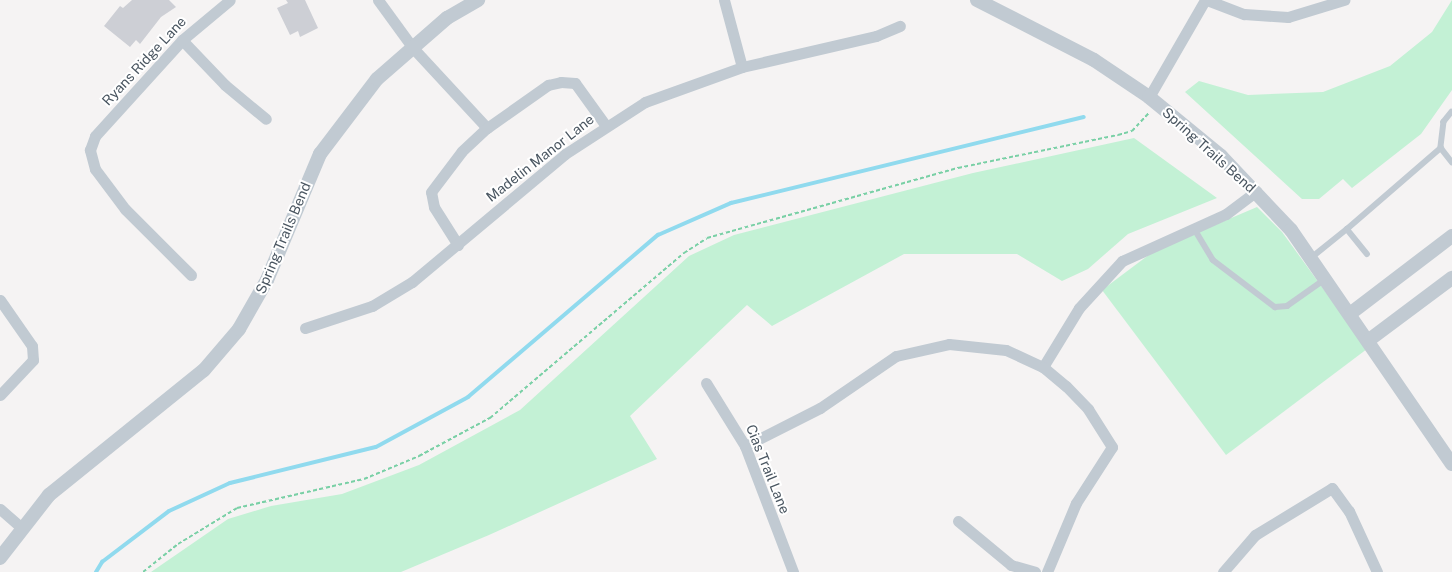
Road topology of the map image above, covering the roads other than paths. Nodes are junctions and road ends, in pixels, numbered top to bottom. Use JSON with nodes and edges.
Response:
{"nodes":[{"id":1,"x":230,"y":0,"type":"edge"},
{"id":2,"x":378,"y":0,"type":"edge"},
{"id":3,"x":478,"y":0,"type":"edge"},
{"id":4,"x":724,"y":0,"type":"edge"},
{"id":5,"x":977,"y":0,"type":"edge"},
{"id":6,"x":1206,"y":0,"type":"edge"},
{"id":7,"x":1344,"y":0,"type":"edge"},
{"id":8,"x":900,"y":26,"type":"dead end"},
{"id":9,"x":182,"y":40,"type":"junction"},
{"id":10,"x":413,"y":48,"type":"junction"},
{"id":11,"x":742,"y":67,"type":"junction"},
{"id":12,"x":1153,"y":100,"type":"junction"},
{"id":13,"x":1452,"y":112,"type":"edge"},
{"id":14,"x":266,"y":119,"type":"dead end"},
{"id":15,"x":606,"y":126,"type":"junction"},
{"id":16,"x":487,"y":128,"type":"junction"},
{"id":17,"x":1442,"y":148,"type":"junction"},
{"id":18,"x":1452,"y":162,"type":"edge"},
{"id":19,"x":1256,"y":191,"type":"junction"},
{"id":20,"x":1194,"y":228,"type":"junction"},
{"id":21,"x":1347,"y":229,"type":"junction"},
{"id":22,"x":1452,"y":236,"type":"edge"},
{"id":23,"x":458,"y":245,"type":"junction"},
{"id":24,"x":1367,"y":254,"type":"dead end"},
{"id":25,"x":1311,"y":258,"type":"junction"},
{"id":26,"x":191,"y":275,"type":"dead end"},
{"id":27,"x":1452,"y":278,"type":"edge"},
{"id":28,"x":1325,"y":280,"type":"junction"},
{"id":29,"x":0,"y":300,"type":"edge"},
{"id":30,"x":1351,"y":313,"type":"junction"},
{"id":31,"x":305,"y":328,"type":"dead end"},
{"id":32,"x":1370,"y":340,"type":"junction"},
{"id":33,"x":1043,"y":367,"type":"junction"},
{"id":34,"x":706,"y":383,"type":"dead end"},
{"id":35,"x":0,"y":395,"type":"edge"},
{"id":36,"x":746,"y":446,"type":"junction"},
{"id":37,"x":1452,"y":464,"type":"edge"},
{"id":38,"x":0,"y":509,"type":"edge"},
{"id":39,"x":958,"y":521,"type":"dead end"},
{"id":40,"x":21,"y":527,"type":"junction"},
{"id":41,"x":0,"y":558,"type":"edge"},
{"id":42,"x":793,"y":572,"type":"edge"},
{"id":43,"x":1035,"y":572,"type":"edge"},
{"id":44,"x":1048,"y":572,"type":"edge"},
{"id":45,"x":1223,"y":572,"type":"edge"},
{"id":46,"x":1377,"y":572,"type":"edge"}],
"edges":[{"from":1,"to":9,"type":"street","name":"Ryans Ridge Lane"},
{"from":2,"to":10,"type":"street"},
{"from":3,"to":10,"type":"street","name":"Spring Trails Bend"},
{"from":4,"to":11,"type":"street"},
{"from":5,"to":12,"type":"street","name":"Spring Trails Bend"},
{"from":6,"to":7,"type":"street"},
{"from":6,"to":12,"type":"street"},
{"from":8,"to":11,"type":"street","name":"Madelin Manor Lane"},
{"from":9,"to":14,"type":"street"},
{"from":9,"to":26,"type":"street","name":"Ryans Ridge Lane"},
{"from":10,"to":16,"type":"street"},
{"from":10,"to":40,"type":"street","name":"Spring Trails Bend"},
{"from":11,"to":15,"type":"street","name":"Madelin Manor Lane"},
{"from":12,"to":19,"type":"street","name":"Spring Trails Bend"},
{"from":13,"to":17,"type":"lane"},
{"from":15,"to":16,"type":"street"},
{"from":15,"to":23,"type":"street","name":"Madelin Manor Lane"},
{"from":16,"to":23,"type":"street"},
{"from":17,"to":18,"type":"lane"},
{"from":17,"to":21,"type":"lane"},
{"from":19,"to":20,"type":"street"},
{"from":19,"to":25,"type":"street","name":"Spring Trails Bend"},
{"from":20,"to":28,"type":"lane"},
{"from":20,"to":33,"type":"street"},
{"from":21,"to":24,"type":"lane"},
{"from":21,"to":25,"type":"lane"},
{"from":22,"to":30,"type":"street"},
{"from":23,"to":31,"type":"street","name":"Madelin Manor Lane"},
{"from":25,"to":28,"type":"street","name":"Spring Trails Bend"},
{"from":27,"to":32,"type":"street"},
{"from":28,"to":30,"type":"street","name":"Spring Trails Bend"},
{"from":29,"to":35,"type":"street"},
{"from":30,"to":32,"type":"street","name":"Spring Trails Bend"},
{"from":32,"to":37,"type":"street","name":"Spring Trails Bend"},
{"from":33,"to":36,"type":"street"},
{"from":33,"to":44,"type":"street"},
{"from":34,"to":36,"type":"street","name":"Cias Trail Lane"},
{"from":36,"to":42,"type":"street","name":"Cias Trail Lane"},
{"from":38,"to":40,"type":"street"},
{"from":39,"to":43,"type":"street"},
{"from":40,"to":41,"type":"street","name":"Spring Trails Bend"},
{"from":45,"to":46,"type":"street"}]}
